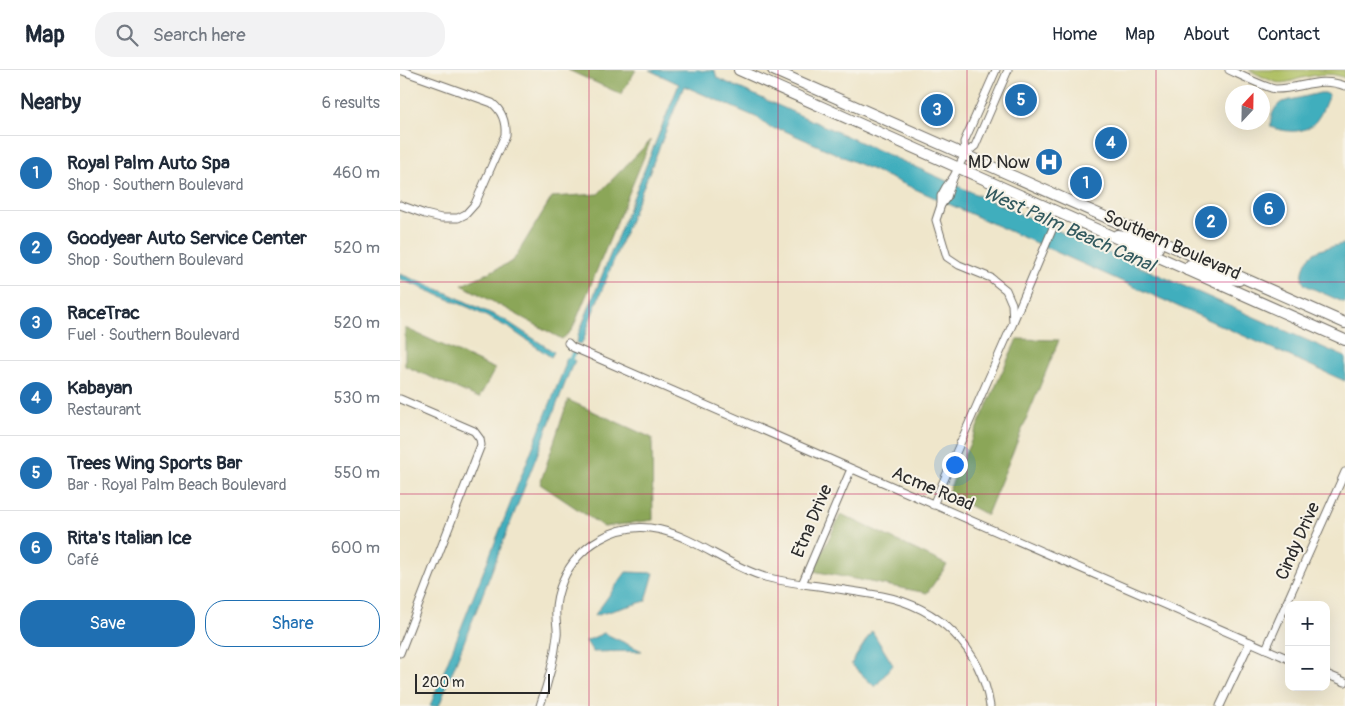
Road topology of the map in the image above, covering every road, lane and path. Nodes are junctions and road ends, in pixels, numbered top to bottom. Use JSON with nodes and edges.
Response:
{"nodes":[{"id":1,"x":400,"y":70,"type":"edge"},
{"id":2,"x":773,"y":70,"type":"edge"},
{"id":3,"x":996,"y":70,"type":"edge"},
{"id":4,"x":1008,"y":70,"type":"edge"},
{"id":5,"x":1229,"y":70,"type":"edge"},
{"id":6,"x":748,"y":71,"type":"edge"},
{"id":7,"x":811,"y":86,"type":"junction"},
{"id":8,"x":1345,"y":86,"type":"edge"},
{"id":9,"x":965,"y":154,"type":"junction"},
{"id":10,"x":958,"y":168,"type":"junction"},
{"id":11,"x":400,"y":205,"type":"edge"},
{"id":12,"x":1055,"y":223,"type":"dead end"},
{"id":13,"x":1104,"y":233,"type":"junction"},
{"id":14,"x":1187,"y":253,"type":"junction"},
{"id":15,"x":1187,"y":270,"type":"junction"},
{"id":16,"x":1255,"y":283,"type":"junction"},
{"id":17,"x":1013,"y":323,"type":"junction"},
{"id":18,"x":1345,"y":323,"type":"edge"},
{"id":19,"x":1345,"y":338,"type":"edge"},
{"id":20,"x":568,"y":343,"type":"dead end"},
{"id":21,"x":400,"y":399,"type":"edge"},
{"id":22,"x":851,"y":469,"type":"junction"},
{"id":23,"x":1345,"y":472,"type":"edge"},
{"id":24,"x":933,"y":505,"type":"junction"},
{"id":25,"x":802,"y":584,"type":"junction"},
{"id":26,"x":1250,"y":642,"type":"junction"},
{"id":27,"x":401,"y":648,"type":"edge"},
{"id":28,"x":1266,"y":649,"type":"junction"},
{"id":29,"x":1285,"y":657,"type":"edge"},
{"id":30,"x":1330,"y":676,"type":"edge"},
{"id":31,"x":1345,"y":682,"type":"edge"},
{"id":32,"x":540,"y":706,"type":"edge"},
{"id":33,"x":990,"y":706,"type":"edge"},
{"id":34,"x":1220,"y":706,"type":"edge"}],
"edges":[{"from":1,"to":11,"type":"street"},
{"from":2,"to":7,"type":"highway","name":"Southern Boulevard"},
{"from":3,"to":9,"type":"street"},
{"from":4,"to":9,"type":"street"},
{"from":5,"to":8,"type":"street"},
{"from":6,"to":7,"type":"highway"},
{"from":6,"to":10,"type":"highway","name":"Southern Boulevard"},
{"from":7,"to":9,"type":"highway","name":"Southern Boulevard"},
{"from":9,"to":10,"type":"street"},
{"from":9,"to":14,"type":"highway","name":"Southern Boulevard"},
{"from":10,"to":13,"type":"highway","name":"Southern Boulevard"},
{"from":10,"to":17,"type":"street"},
{"from":12,"to":17,"type":"street"},
{"from":13,"to":14,"type":"highway"},
{"from":13,"to":15,"type":"highway","name":"Southern Boulevard"},
{"from":14,"to":16,"type":"highway","name":"Southern Boulevard"},
{"from":15,"to":16,"type":"highway"},
{"from":15,"to":19,"type":"highway","name":"Southern Boulevard"},
{"from":16,"to":18,"type":"highway","name":"Southern Boulevard"},
{"from":17,"to":24,"type":"street"},
{"from":20,"to":22,"type":"street","name":"Acme Road"},
{"from":21,"to":27,"type":"street"},
{"from":22,"to":24,"type":"street","name":"Acme Road"},
{"from":22,"to":25,"type":"street","name":"Etna Drive"},
{"from":23,"to":28,"type":"street","name":"Cindy Drive"},
{"from":24,"to":26,"type":"street","name":"Acme Road"},
{"from":25,"to":32,"type":"street"},
{"from":25,"to":33,"type":"street"},
{"from":26,"to":28,"type":"street","name":"Acme Road"},
{"from":26,"to":34,"type":"street"},
{"from":28,"to":29,"type":"street","name":"Acme Road"},
{"from":30,"to":31,"type":"street"}]}
